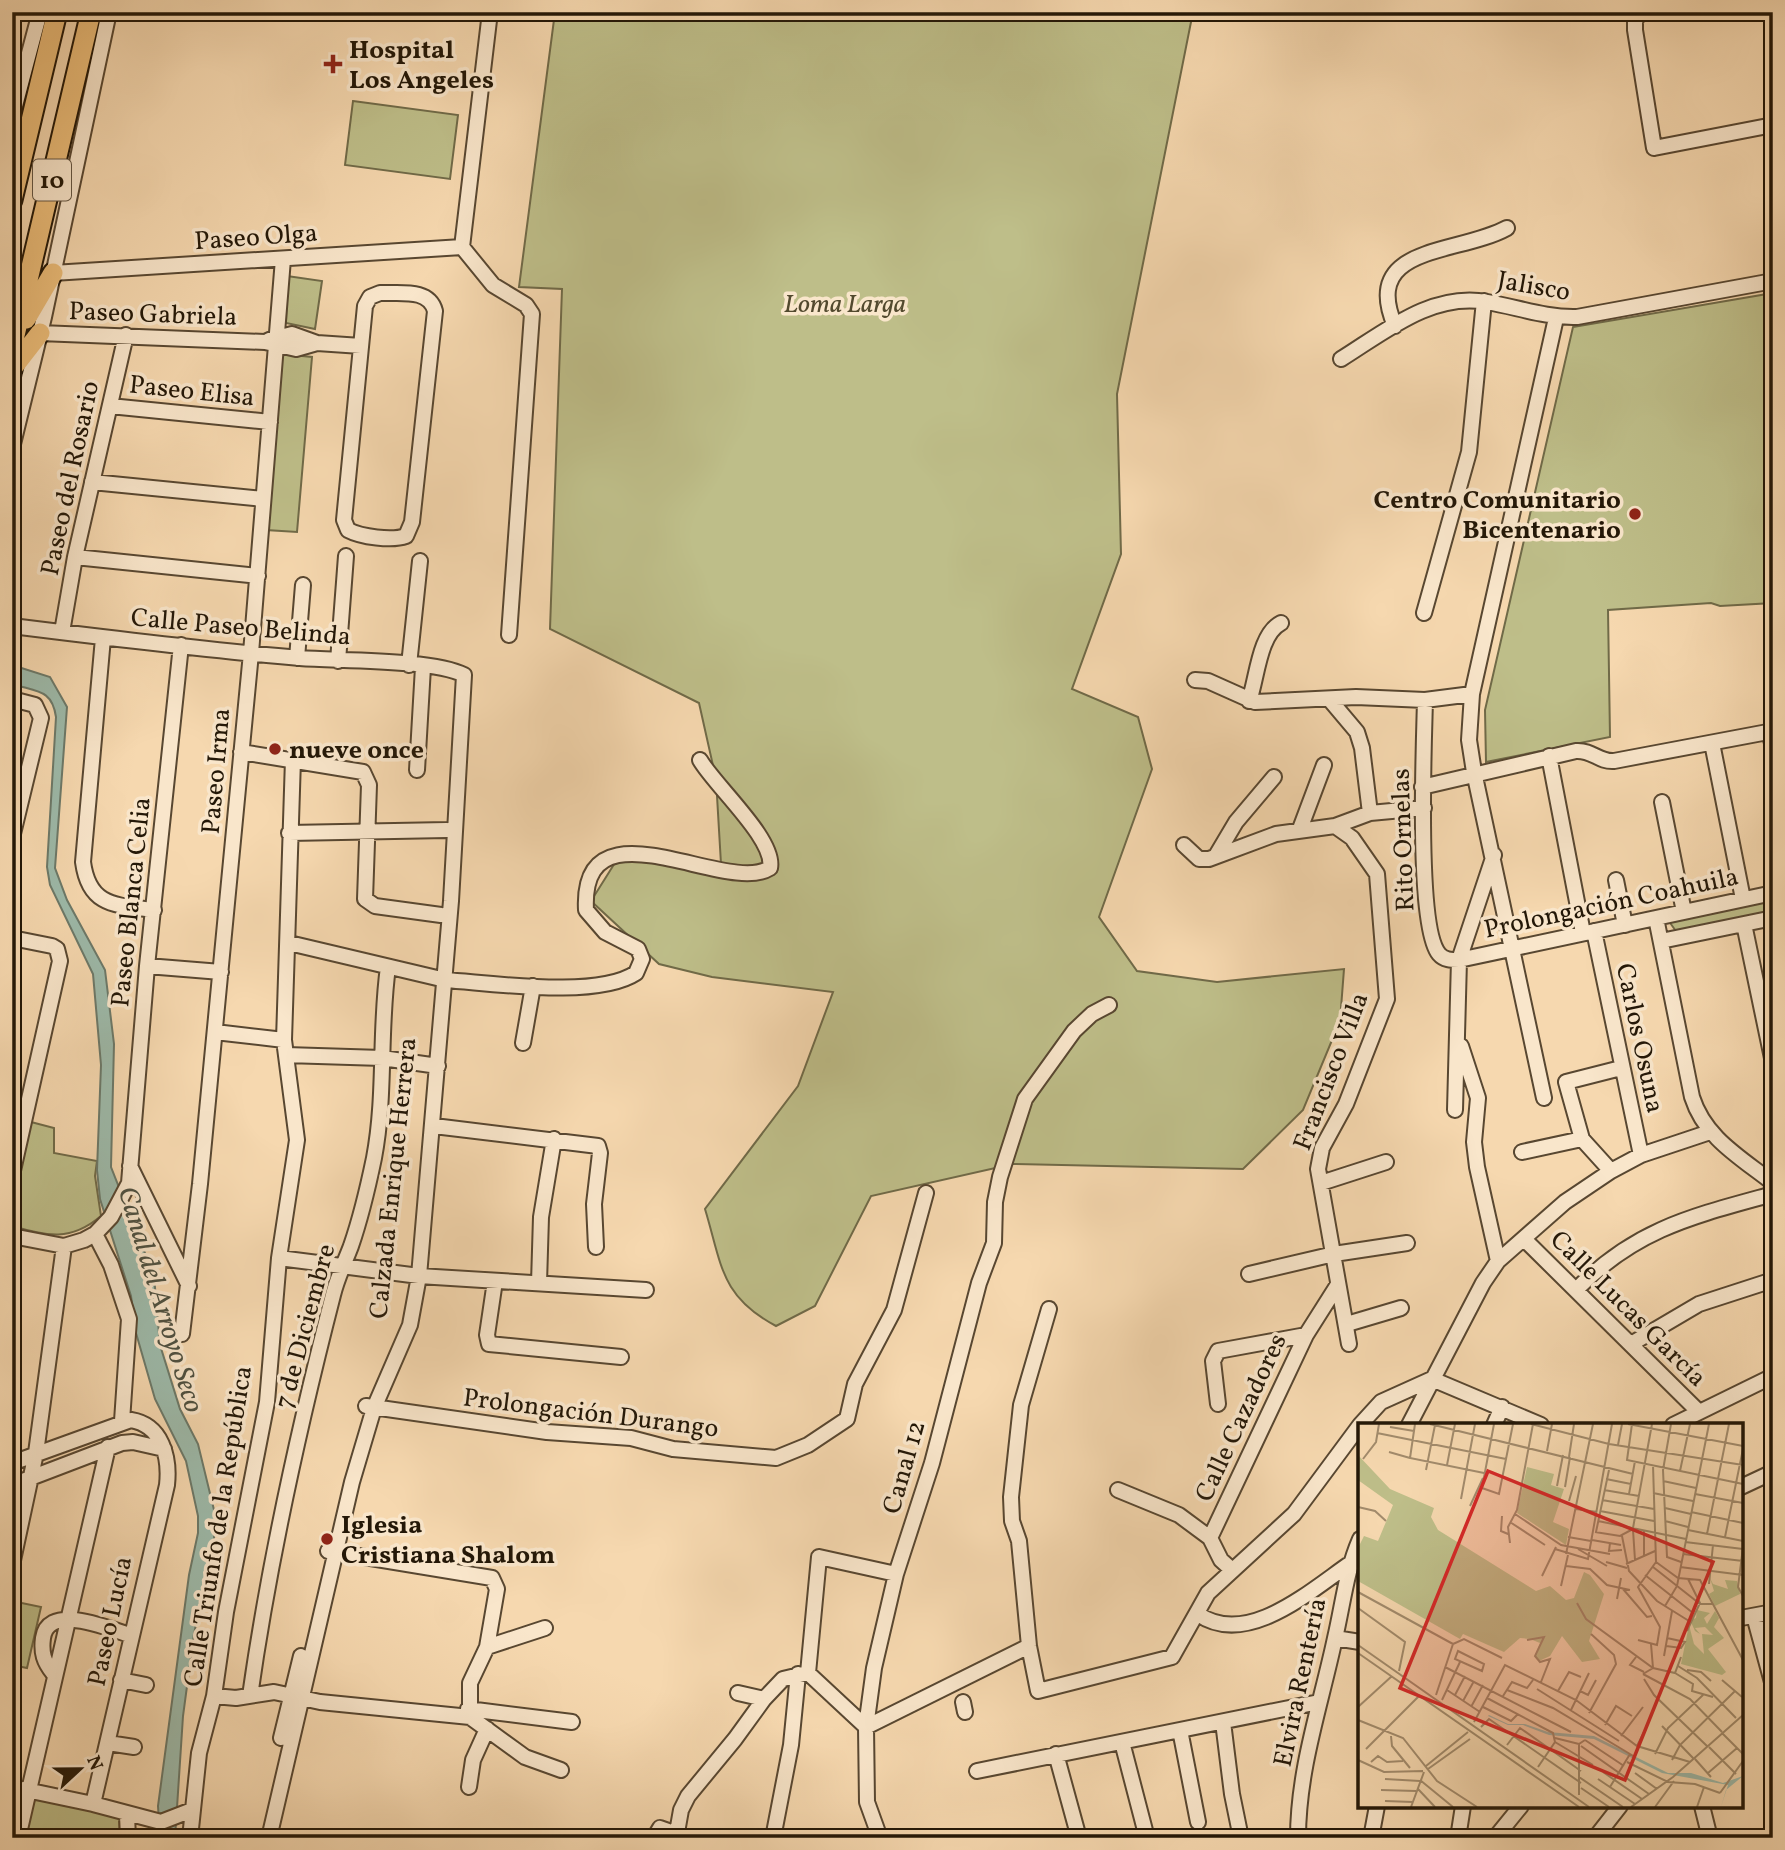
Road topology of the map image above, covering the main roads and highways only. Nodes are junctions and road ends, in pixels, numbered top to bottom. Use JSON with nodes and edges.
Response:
{"nodes":[{"id":1,"x":45,"y":12,"type":"edge"},
{"id":2,"x":57,"y":12,"type":"edge"},
{"id":3,"x":91,"y":12,"type":"edge"},
{"id":4,"x":44,"y":66,"type":"junction"},
{"id":5,"x":12,"y":200,"type":"edge"},
{"id":6,"x":53,"y":273,"type":"road end"},
{"id":7,"x":40,"y":333,"type":"road end"},
{"id":8,"x":13,"y":345,"type":"edge"},
{"id":9,"x":12,"y":369,"type":"edge"}],
"edges":[{"from":1,"to":4,"type":"highway"},
{"from":2,"to":4,"type":"highway","number":"10"},
{"from":3,"to":8,"type":"highway","number":"10"},
{"from":4,"to":5,"type":"highway","number":"10"},
{"from":6,"to":8,"type":"highway"},
{"from":7,"to":9,"type":"highway"}]}
